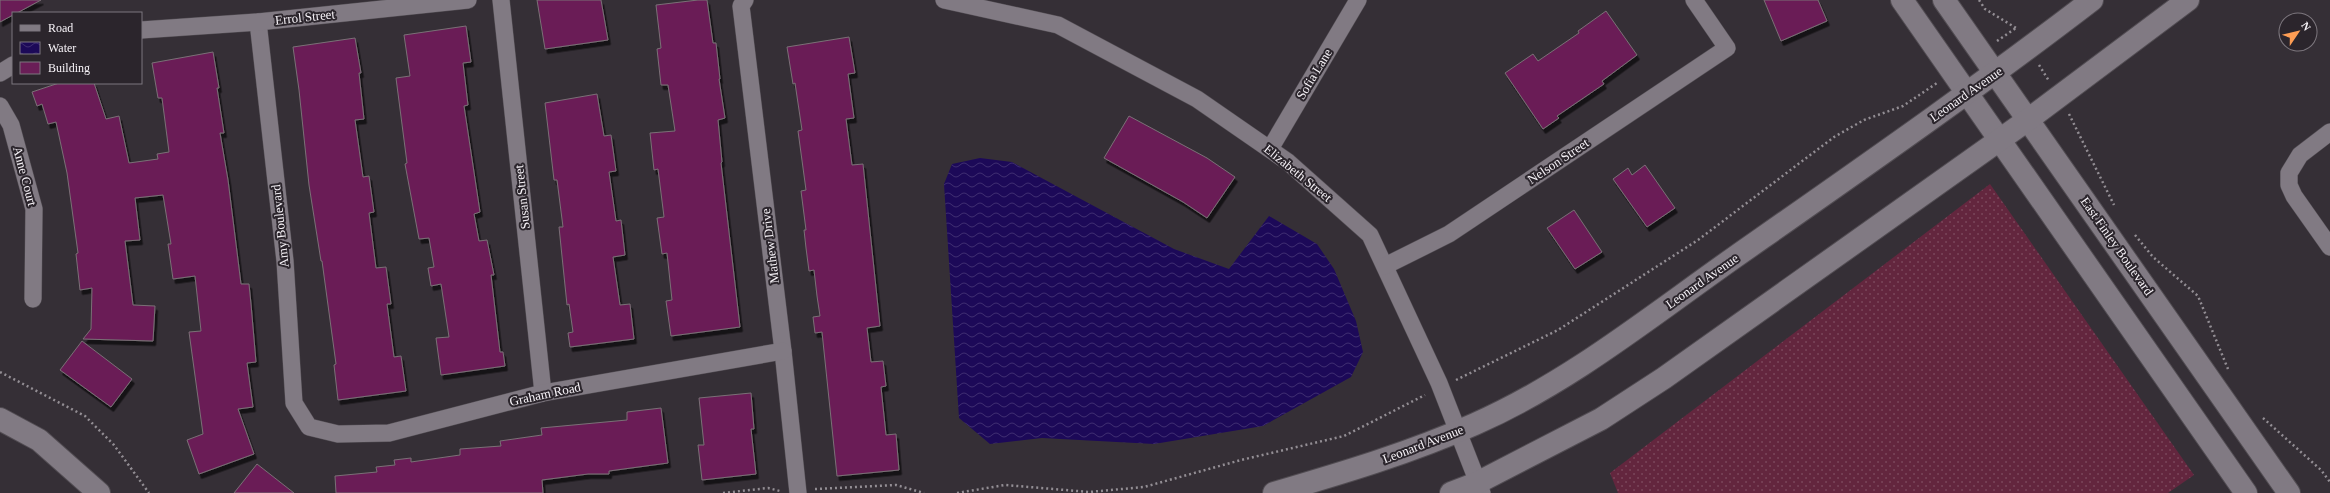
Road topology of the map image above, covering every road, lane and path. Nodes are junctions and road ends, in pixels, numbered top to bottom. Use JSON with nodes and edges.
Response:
{"nodes":[{"id":1,"x":468,"y":0,"type":"edge"},
{"id":2,"x":501,"y":0,"type":"edge"},
{"id":3,"x":745,"y":0,"type":"edge"},
{"id":4,"x":944,"y":0,"type":"edge"},
{"id":5,"x":1358,"y":0,"type":"edge"},
{"id":6,"x":1694,"y":0,"type":"edge"},
{"id":7,"x":1902,"y":0,"type":"edge"},
{"id":8,"x":1944,"y":0,"type":"edge"},
{"id":9,"x":1979,"y":0,"type":"edge"},
{"id":10,"x":2092,"y":0,"type":"edge"},
{"id":11,"x":2188,"y":0,"type":"edge"},
{"id":12,"x":1985,"y":9,"type":"dead end"},
{"id":13,"x":258,"y":22,"type":"junction"},
{"id":14,"x":2016,"y":28,"type":"dead end"},
{"id":15,"x":142,"y":30,"type":"edge"},
{"id":16,"x":1981,"y":52,"type":"junction"},
{"id":17,"x":12,"y":66,"type":"edge"},
{"id":18,"x":1952,"y":72,"type":"junction"},
{"id":19,"x":0,"y":73,"type":"edge"},
{"id":20,"x":1996,"y":74,"type":"junction"},
{"id":21,"x":1967,"y":94,"type":"junction"},
{"id":22,"x":0,"y":106,"type":"edge"},
{"id":23,"x":2029,"y":119,"type":"junction"},
{"id":24,"x":2075,"y":123,"type":"dead end"},
{"id":25,"x":2330,"y":132,"type":"edge"},
{"id":26,"x":1999,"y":140,"type":"junction"},
{"id":27,"x":1270,"y":149,"type":"junction"},
{"id":28,"x":2115,"y":207,"type":"dead end"},
{"id":29,"x":2133,"y":232,"type":"dead end"},
{"id":30,"x":2330,"y":247,"type":"edge"},
{"id":31,"x":1384,"y":266,"type":"junction"},
{"id":32,"x":33,"y":298,"type":"dead end"},
{"id":33,"x":783,"y":352,"type":"junction"},
{"id":34,"x":0,"y":372,"type":"edge"},
{"id":35,"x":2231,"y":376,"type":"dead end"},
{"id":36,"x":1441,"y":387,"type":"junction"},
{"id":37,"x":543,"y":393,"type":"junction"},
{"id":38,"x":2262,"y":417,"type":"dead end"},
{"id":39,"x":0,"y":419,"type":"edge"},
{"id":40,"x":309,"y":427,"type":"joint"},
{"id":41,"x":1456,"y":431,"type":"junction"},
{"id":42,"x":2330,"y":482,"type":"edge"},
{"id":43,"x":1479,"y":488,"type":"edge"},
{"id":44,"x":798,"y":492,"type":"edge"},
{"id":45,"x":99,"y":493,"type":"edge"},
{"id":46,"x":149,"y":493,"type":"edge"},
{"id":47,"x":723,"y":493,"type":"edge"},
{"id":48,"x":924,"y":493,"type":"edge"},
{"id":49,"x":957,"y":493,"type":"edge"},
{"id":50,"x":1274,"y":493,"type":"edge"},
{"id":51,"x":1451,"y":493,"type":"edge"},
{"id":52,"x":2246,"y":493,"type":"edge"},
{"id":53,"x":2289,"y":493,"type":"edge"}],
"edges":[{"from":1,"to":13,"type":"street","name":"Errol Street"},
{"from":2,"to":37,"type":"street","name":"Susan Street"},
{"from":3,"to":33,"type":"street","name":"Mathew Drive"},
{"from":4,"to":27,"type":"street","name":"Elizabeth Street"},
{"from":5,"to":27,"type":"street","name":"Sofia Lane"},
{"from":6,"to":31,"type":"street","name":"Nelson Street"},
{"from":7,"to":18,"type":"street"},
{"from":8,"to":16,"type":"street","name":"East Finley Boulevard"},
{"from":9,"to":12,"type":"path"},
{"from":10,"to":20,"type":"street","name":"Leonard Avenue"},
{"from":11,"to":23,"type":"street"},
{"from":13,"to":15,"type":"street","name":"Errol Street"},
{"from":13,"to":40,"type":"street","name":"Amy Boulevard"},
{"from":14,"to":16,"type":"path"},
{"from":16,"to":20,"type":"street","name":"East Finley Boulevard"},
{"from":17,"to":19,"type":"street"},
{"from":18,"to":21,"type":"street"},
{"from":18,"to":36,"type":"path"},
{"from":20,"to":21,"type":"street","name":"Leonard Avenue"},
{"from":20,"to":23,"type":"street","name":"East Finley Boulevard"},
{"from":21,"to":26,"type":"street"},
{"from":21,"to":41,"type":"street","name":"Leonard Avenue"},
{"from":22,"to":32,"type":"street","name":"Anne Court"},
{"from":23,"to":26,"type":"street"},
{"from":23,"to":53,"type":"street","name":"East Finley Boulevard"},
{"from":24,"to":28,"type":"path"},
{"from":25,"to":30,"type":"street"},
{"from":26,"to":43,"type":"street"},
{"from":26,"to":52,"type":"street"},
{"from":27,"to":31,"type":"street","name":"Elizabeth Street"},
{"from":29,"to":35,"type":"path"},
{"from":31,"to":36,"type":"street","name":"Elizabeth Street"},
{"from":33,"to":37,"type":"street","name":"Graham Road"},
{"from":33,"to":44,"type":"street","name":"Mathew Drive"},
{"from":34,"to":46,"type":"path"},
{"from":36,"to":41,"type":"street","name":"Elizabeth Street"},
{"from":36,"to":49,"type":"path"},
{"from":37,"to":40,"type":"street","name":"Graham Road"},
{"from":38,"to":42,"type":"path"},
{"from":39,"to":45,"type":"street"},
{"from":41,"to":43,"type":"street","name":"Elizabeth Street"},
{"from":41,"to":50,"type":"street","name":"Leonard Avenue"},
{"from":43,"to":51,"type":"street"},
{"from":44,"to":47,"type":"path"},
{"from":44,"to":48,"type":"path"}]}
